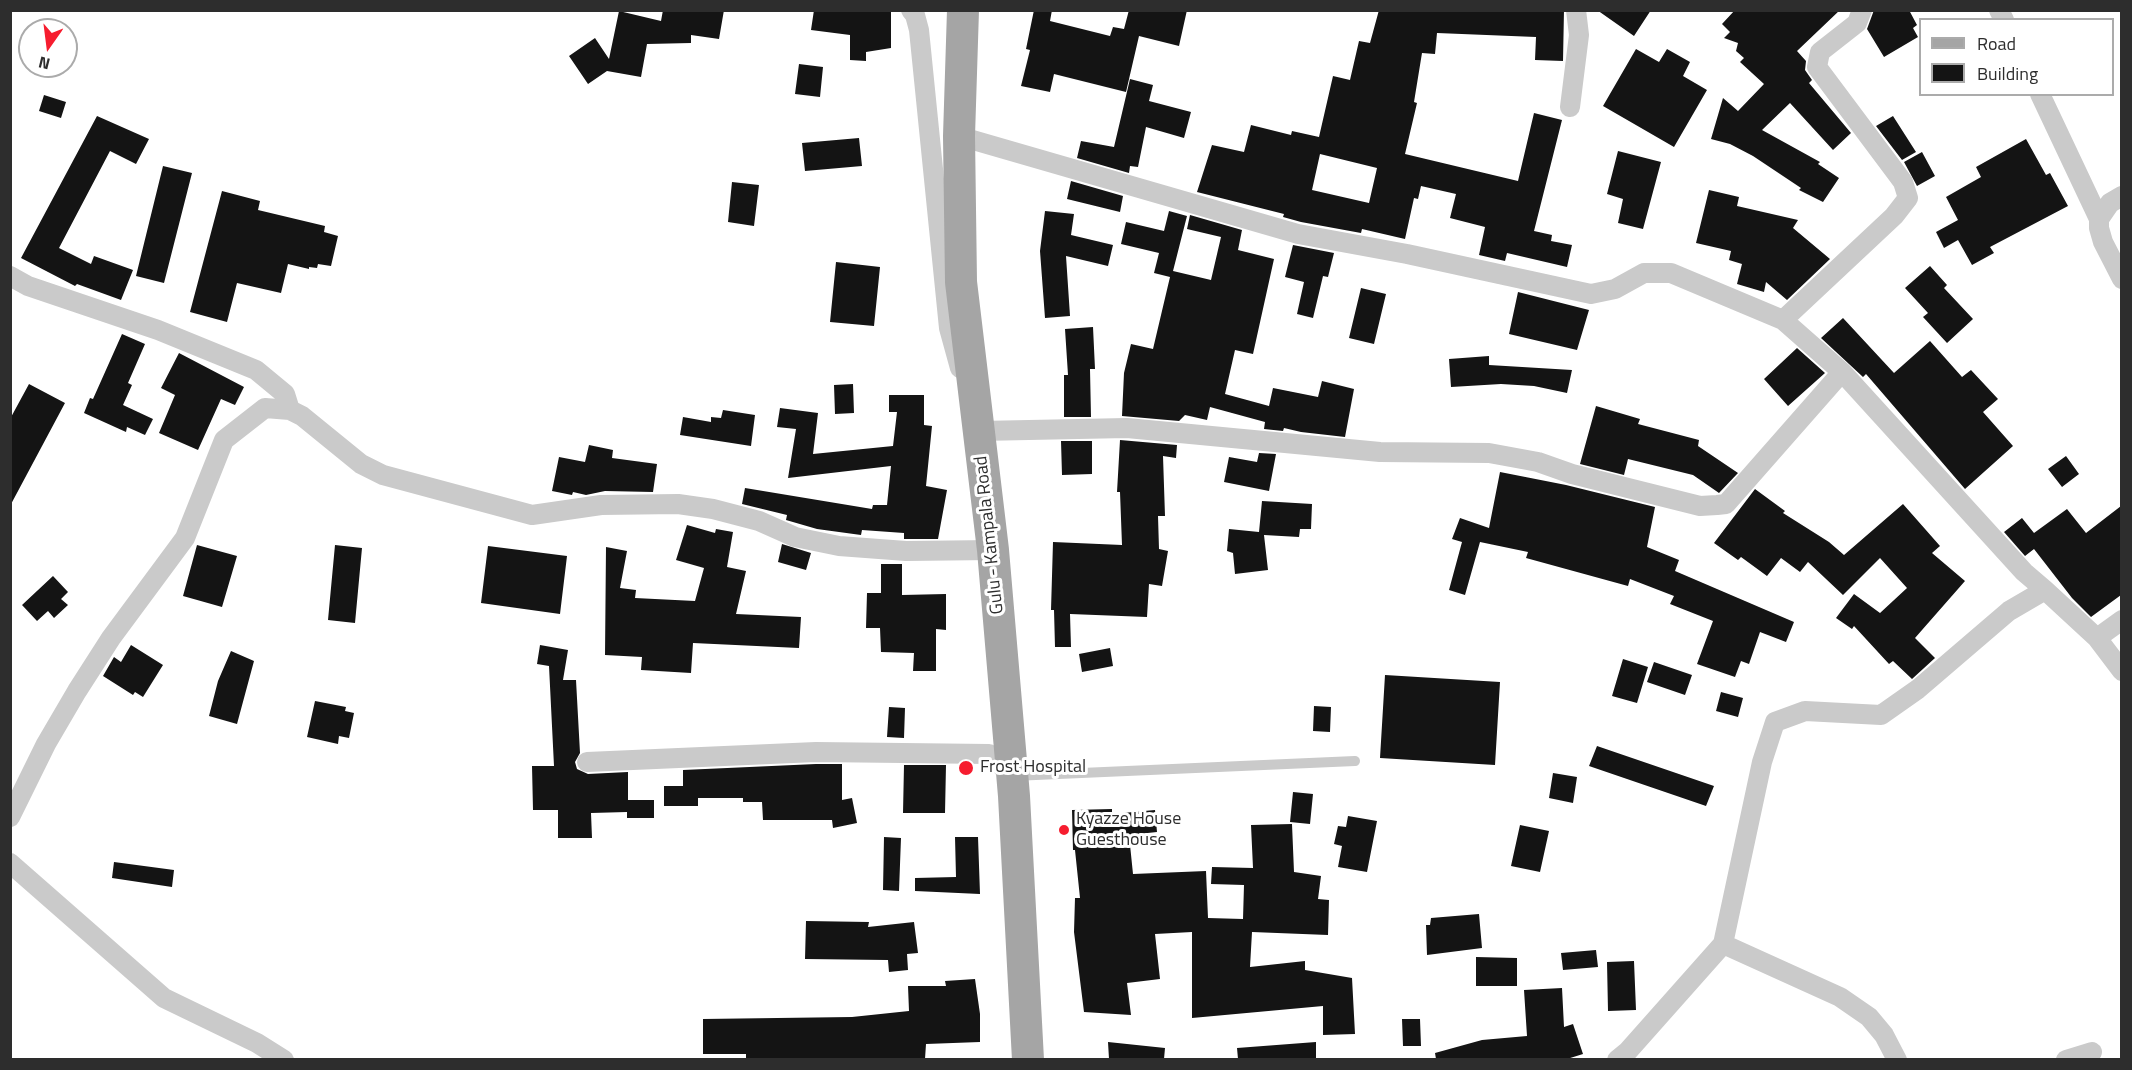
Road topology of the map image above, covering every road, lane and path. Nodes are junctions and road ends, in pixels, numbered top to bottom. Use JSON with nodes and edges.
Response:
{"nodes":[{"id":1,"x":911,"y":10,"type":"edge"},
{"id":2,"x":963,"y":10,"type":"edge"},
{"id":3,"x":1576,"y":10,"type":"edge"},
{"id":4,"x":1862,"y":10,"type":"edge"},
{"id":5,"x":2041,"y":96,"type":"edge"},
{"id":6,"x":1570,"y":107,"type":"dead end"},
{"id":7,"x":959,"y":136,"type":"junction"},
{"id":8,"x":2121,"y":196,"type":"edge"},
{"id":9,"x":2099,"y":219,"type":"junction"},
{"id":10,"x":10,"y":276,"type":"edge"},
{"id":11,"x":2121,"y":279,"type":"edge"},
{"id":12,"x":1783,"y":320,"type":"junction"},
{"id":13,"x":1842,"y":372,"type":"junction"},
{"id":14,"x":290,"y":410,"type":"junction"},
{"id":15,"x":978,"y":418,"type":"junction"},
{"id":16,"x":993,"y":550,"type":"junction"},
{"id":17,"x":2045,"y":590,"type":"junction"},
{"id":18,"x":2121,"y":620,"type":"edge"},
{"id":19,"x":2097,"y":638,"type":"junction"},
{"id":20,"x":2121,"y":671,"type":"edge"},
{"id":21,"x":1355,"y":761,"type":"dead end"},
{"id":22,"x":587,"y":762,"type":"dead end"},
{"id":23,"x":1012,"y":776,"type":"junction"},
{"id":24,"x":10,"y":817,"type":"edge"},
{"id":25,"x":10,"y":863,"type":"edge"},
{"id":26,"x":1723,"y":944,"type":"junction"},
{"id":27,"x":2092,"y":1052,"type":"dead end"},
{"id":28,"x":284,"y":1059,"type":"edge"},
{"id":29,"x":1028,"y":1059,"type":"edge"},
{"id":30,"x":1617,"y":1059,"type":"edge"},
{"id":31,"x":1897,"y":1059,"type":"edge"},
{"id":32,"x":2066,"y":1059,"type":"edge"}],
"edges":[{"from":1,"to":15,"type":"street"},
{"from":2,"to":7,"type":"main road","name":"Gulu - Kampala Road"},
{"from":3,"to":6,"type":"street"},
{"from":4,"to":12,"type":"street"},
{"from":5,"to":9,"type":"street"},
{"from":7,"to":12,"type":"street"},
{"from":7,"to":15,"type":"main road","name":"Gulu - Kampala Road"},
{"from":8,"to":9,"type":"street"},
{"from":9,"to":11,"type":"street"},
{"from":10,"to":14,"type":"street"},
{"from":12,"to":13,"type":"street"},
{"from":13,"to":15,"type":"street"},
{"from":13,"to":17,"type":"street"},
{"from":14,"to":16,"type":"street"},
{"from":14,"to":24,"type":"street"},
{"from":15,"to":16,"type":"main road","name":"Gulu - Kampala Road"},
{"from":16,"to":23,"type":"main road","name":"Gulu - Kampala Road"},
{"from":17,"to":19,"type":"street"},
{"from":17,"to":26,"type":"street"},
{"from":18,"to":19,"type":"street"},
{"from":19,"to":20,"type":"street"},
{"from":21,"to":23,"type":"lane"},
{"from":22,"to":23,"type":"street"},
{"from":23,"to":29,"type":"main road","name":"Gulu - Kampala Road"},
{"from":25,"to":28,"type":"street"},
{"from":26,"to":30,"type":"street"},
{"from":26,"to":31,"type":"street"},
{"from":27,"to":32,"type":"street"}]}
